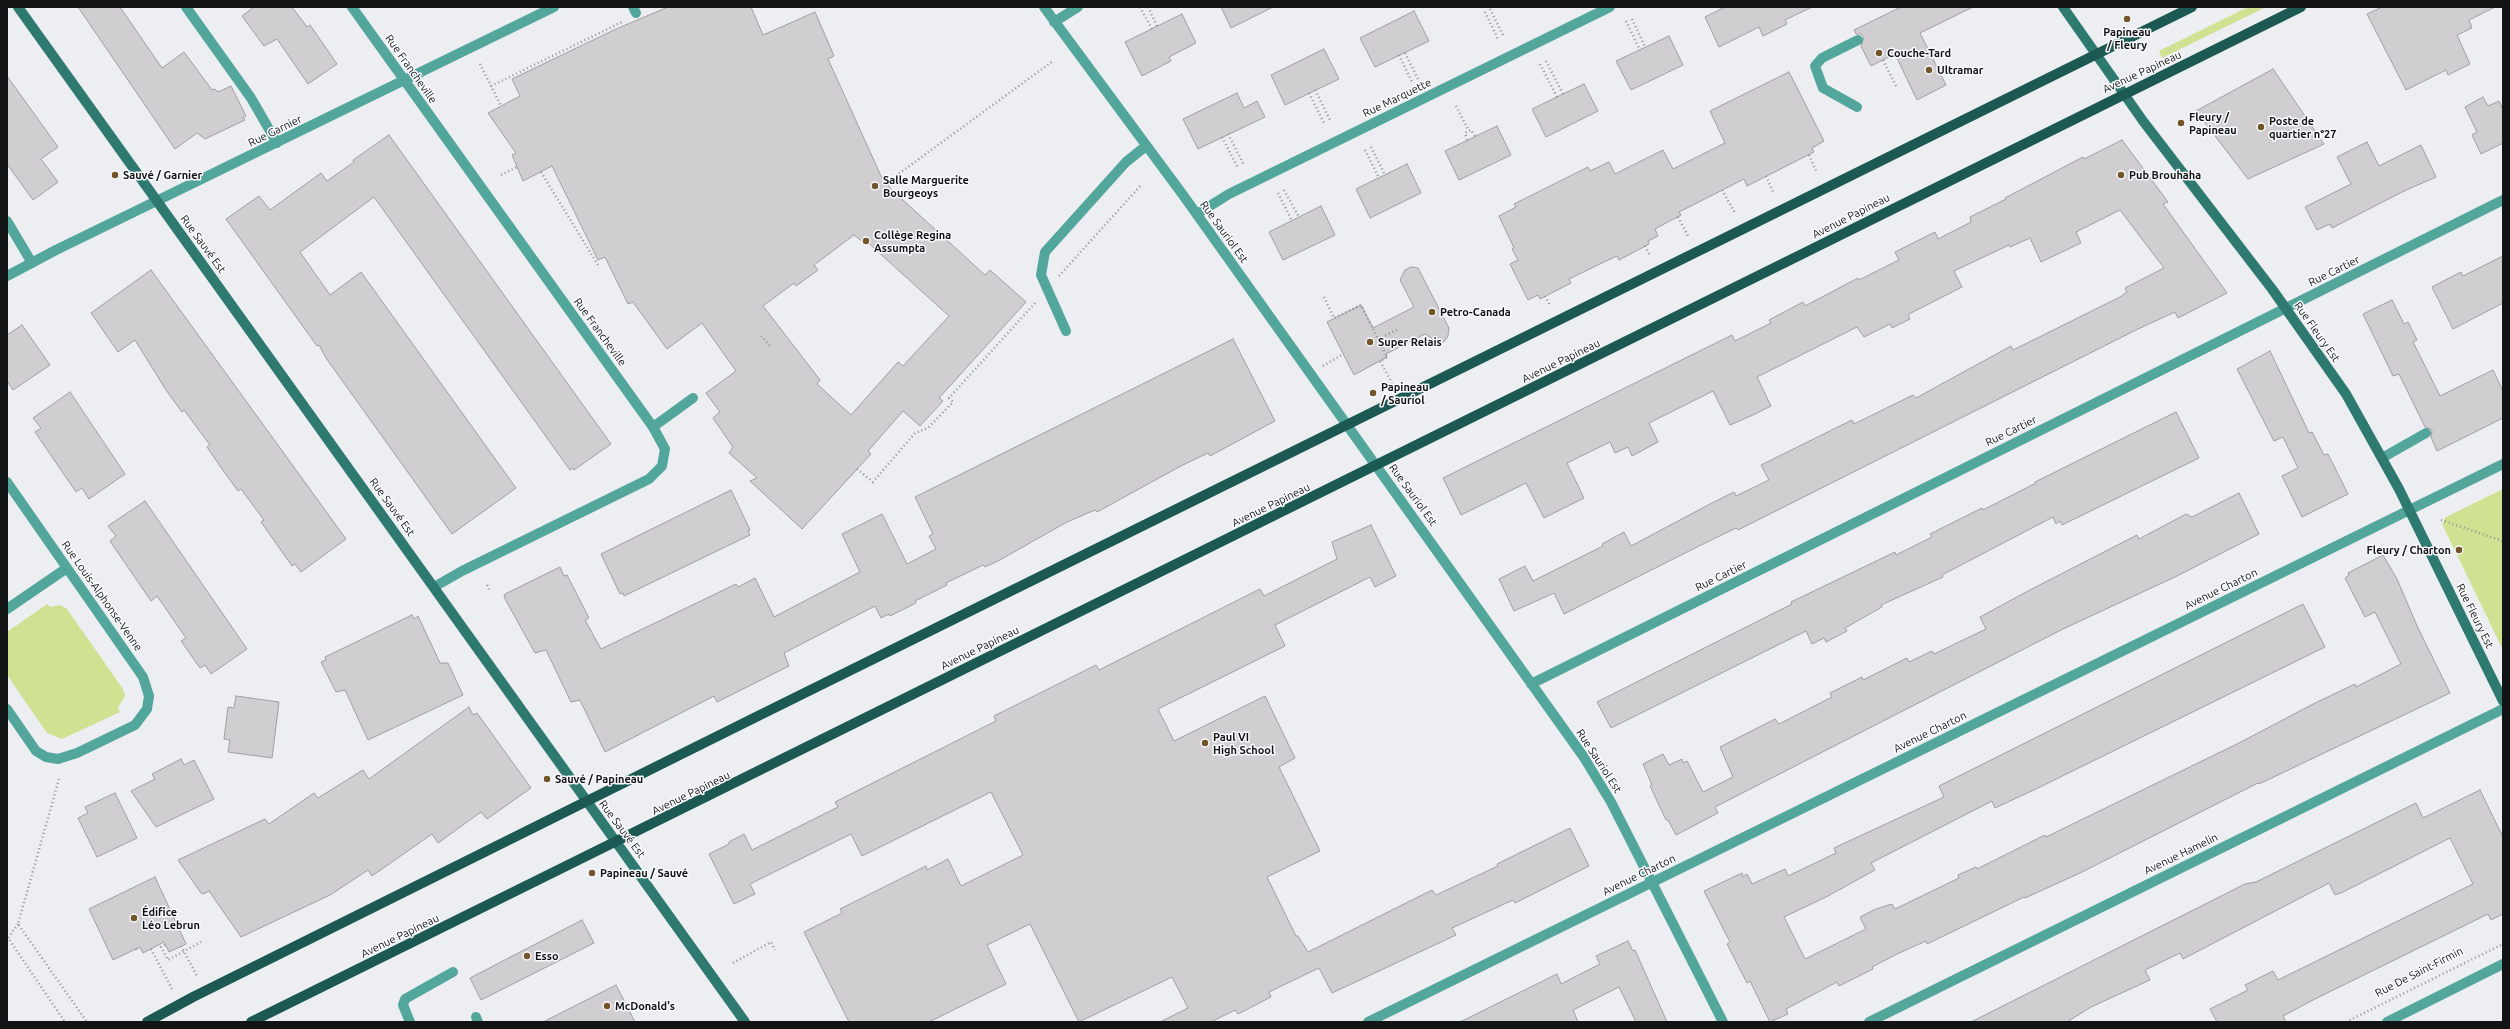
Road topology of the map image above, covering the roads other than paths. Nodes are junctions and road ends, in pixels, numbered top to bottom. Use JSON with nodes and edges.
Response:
{"nodes":[{"id":1,"x":18,"y":7,"type":"edge"},
{"id":2,"x":186,"y":7,"type":"edge"},
{"id":3,"x":352,"y":7,"type":"edge"},
{"id":4,"x":554,"y":7,"type":"edge"},
{"id":5,"x":1044,"y":7,"type":"edge"},
{"id":6,"x":1078,"y":7,"type":"edge"},
{"id":7,"x":1610,"y":7,"type":"edge"},
{"id":8,"x":2063,"y":7,"type":"edge"},
{"id":9,"x":2192,"y":7,"type":"edge"},
{"id":10,"x":2294,"y":8,"type":"edge"},
{"id":11,"x":1054,"y":22,"type":"junction"},
{"id":12,"x":1858,"y":40,"type":"dead end"},
{"id":13,"x":2096,"y":54,"type":"junction"},
{"id":14,"x":404,"y":81,"type":"junction"},
{"id":15,"x":2123,"y":94,"type":"junction"},
{"id":16,"x":1857,"y":107,"type":"dead end"},
{"id":17,"x":277,"y":143,"type":"junction"},
{"id":18,"x":1146,"y":146,"type":"junction"},
{"id":19,"x":2503,"y":200,"type":"edge"},
{"id":20,"x":157,"y":201,"type":"junction"},
{"id":21,"x":1197,"y":214,"type":"junction"},
{"id":22,"x":7,"y":221,"type":"edge"},
{"id":23,"x":32,"y":262,"type":"junction"},
{"id":24,"x":7,"y":276,"type":"edge"},
{"id":25,"x":2286,"y":308,"type":"junction"},
{"id":26,"x":1066,"y":330,"type":"dead end"},
{"id":27,"x":693,"y":398,"type":"dead end"},
{"id":28,"x":1347,"y":425,"type":"junction"},
{"id":29,"x":653,"y":426,"type":"junction"},
{"id":30,"x":2426,"y":433,"type":"dead end"},
{"id":31,"x":2382,"y":458,"type":"junction"},
{"id":32,"x":2503,"y":464,"type":"edge"},
{"id":33,"x":1376,"y":465,"type":"junction"},
{"id":34,"x":7,"y":482,"type":"edge"},
{"id":35,"x":2408,"y":510,"type":"junction"},
{"id":36,"x":67,"y":568,"type":"junction"},
{"id":37,"x":434,"y":587,"type":"junction"},
{"id":38,"x":7,"y":609,"type":"edge"},
{"id":39,"x":1531,"y":684,"type":"junction"},
{"id":40,"x":2503,"y":701,"type":"edge"},
{"id":41,"x":7,"y":709,"type":"edge"},
{"id":42,"x":2503,"y":709,"type":"edge"},
{"id":43,"x":588,"y":802,"type":"junction"},
{"id":44,"x":617,"y":842,"type":"junction"},
{"id":45,"x":1652,"y":882,"type":"junction"},
{"id":46,"x":2503,"y":964,"type":"edge"},
{"id":47,"x":453,"y":972,"type":"dead end"},
{"id":48,"x":147,"y":1022,"type":"edge"},
{"id":49,"x":251,"y":1022,"type":"edge"},
{"id":50,"x":410,"y":1022,"type":"edge"},
{"id":51,"x":745,"y":1022,"type":"edge"},
{"id":52,"x":1368,"y":1022,"type":"edge"},
{"id":53,"x":1723,"y":1022,"type":"edge"},
{"id":54,"x":1869,"y":1022,"type":"edge"},
{"id":55,"x":2387,"y":1022,"type":"edge"}],
"edges":[{"from":1,"to":20,"type":"main road","name":"Rue Sauvé Est"},
{"from":2,"to":17,"type":"street"},
{"from":3,"to":14,"type":"street","name":"Rue Francheville"},
{"from":4,"to":14,"type":"street","name":"Rue Garnier"},
{"from":5,"to":11,"type":"street","name":"Rue Sauriol Est"},
{"from":6,"to":11,"type":"street"},
{"from":7,"to":21,"type":"street","name":"Rue Marquette"},
{"from":8,"to":13,"type":"main road","name":"Rue Fleury Est"},
{"from":9,"to":13,"type":"main road"},
{"from":10,"to":15,"type":"main road","name":"Avenue Papineau"},
{"from":11,"to":18,"type":"street","name":"Rue Sauriol Est"},
{"from":12,"to":16,"type":"street"},
{"from":13,"to":15,"type":"main road","name":"Rue Fleury Est"},
{"from":13,"to":28,"type":"main road"},
{"from":14,"to":17,"type":"street","name":"Rue Garnier"},
{"from":14,"to":29,"type":"street","name":"Rue Francheville"},
{"from":15,"to":25,"type":"main road","name":"Rue Fleury Est"},
{"from":15,"to":33,"type":"main road","name":"Avenue Papineau"},
{"from":17,"to":20,"type":"street","name":"Rue Garnier"},
{"from":18,"to":21,"type":"street","name":"Rue Sauriol Est"},
{"from":18,"to":26,"type":"street"},
{"from":19,"to":25,"type":"street","name":"Rue Cartier"},
{"from":20,"to":23,"type":"street","name":"Rue Garnier"},
{"from":20,"to":37,"type":"main road","name":"Rue Sauvé Est"},
{"from":21,"to":28,"type":"street","name":"Rue Sauriol Est"},
{"from":22,"to":23,"type":"street"},
{"from":23,"to":24,"type":"street","name":"Rue Garnier"},
{"from":25,"to":31,"type":"main road","name":"Rue Fleury Est"},
{"from":25,"to":39,"type":"street","name":"Rue Cartier"},
{"from":27,"to":29,"type":"street"},
{"from":28,"to":33,"type":"street","name":"Rue Sauriol Est"},
{"from":28,"to":43,"type":"main road"},
{"from":29,"to":37,"type":"street","name":"Rue Francheville"},
{"from":30,"to":31,"type":"street"},
{"from":31,"to":35,"type":"main road","name":"Rue Fleury Est"},
{"from":32,"to":35,"type":"street","name":"Avenue Charton"},
{"from":33,"to":39,"type":"street","name":"Rue Sauriol Est"},
{"from":33,"to":44,"type":"main road","name":"Avenue Papineau"},
{"from":34,"to":36,"type":"street","name":"Rue Louis-Alphonse-Venne"},
{"from":35,"to":40,"type":"main road","name":"Rue Fleury Est"},
{"from":35,"to":45,"type":"street","name":"Avenue Charton"},
{"from":36,"to":38,"type":"street"},
{"from":36,"to":41,"type":"street","name":"Rue Louis-Alphonse-Venne"},
{"from":37,"to":43,"type":"main road","name":"Rue Sauvé Est"},
{"from":39,"to":45,"type":"street","name":"Rue Sauriol Est"},
{"from":42,"to":54,"type":"street","name":"Avenue Hamelin"},
{"from":43,"to":44,"type":"main road","name":"Rue Sauvé Est"},
{"from":43,"to":48,"type":"main road"},
{"from":44,"to":49,"type":"main road","name":"Avenue Papineau"},
{"from":44,"to":51,"type":"main road","name":"Rue Sauvé Est"},
{"from":45,"to":52,"type":"street","name":"Avenue Charton"},
{"from":45,"to":53,"type":"street","name":"Rue Sauriol Est"},
{"from":46,"to":55,"type":"street"},
{"from":47,"to":50,"type":"street"}]}
